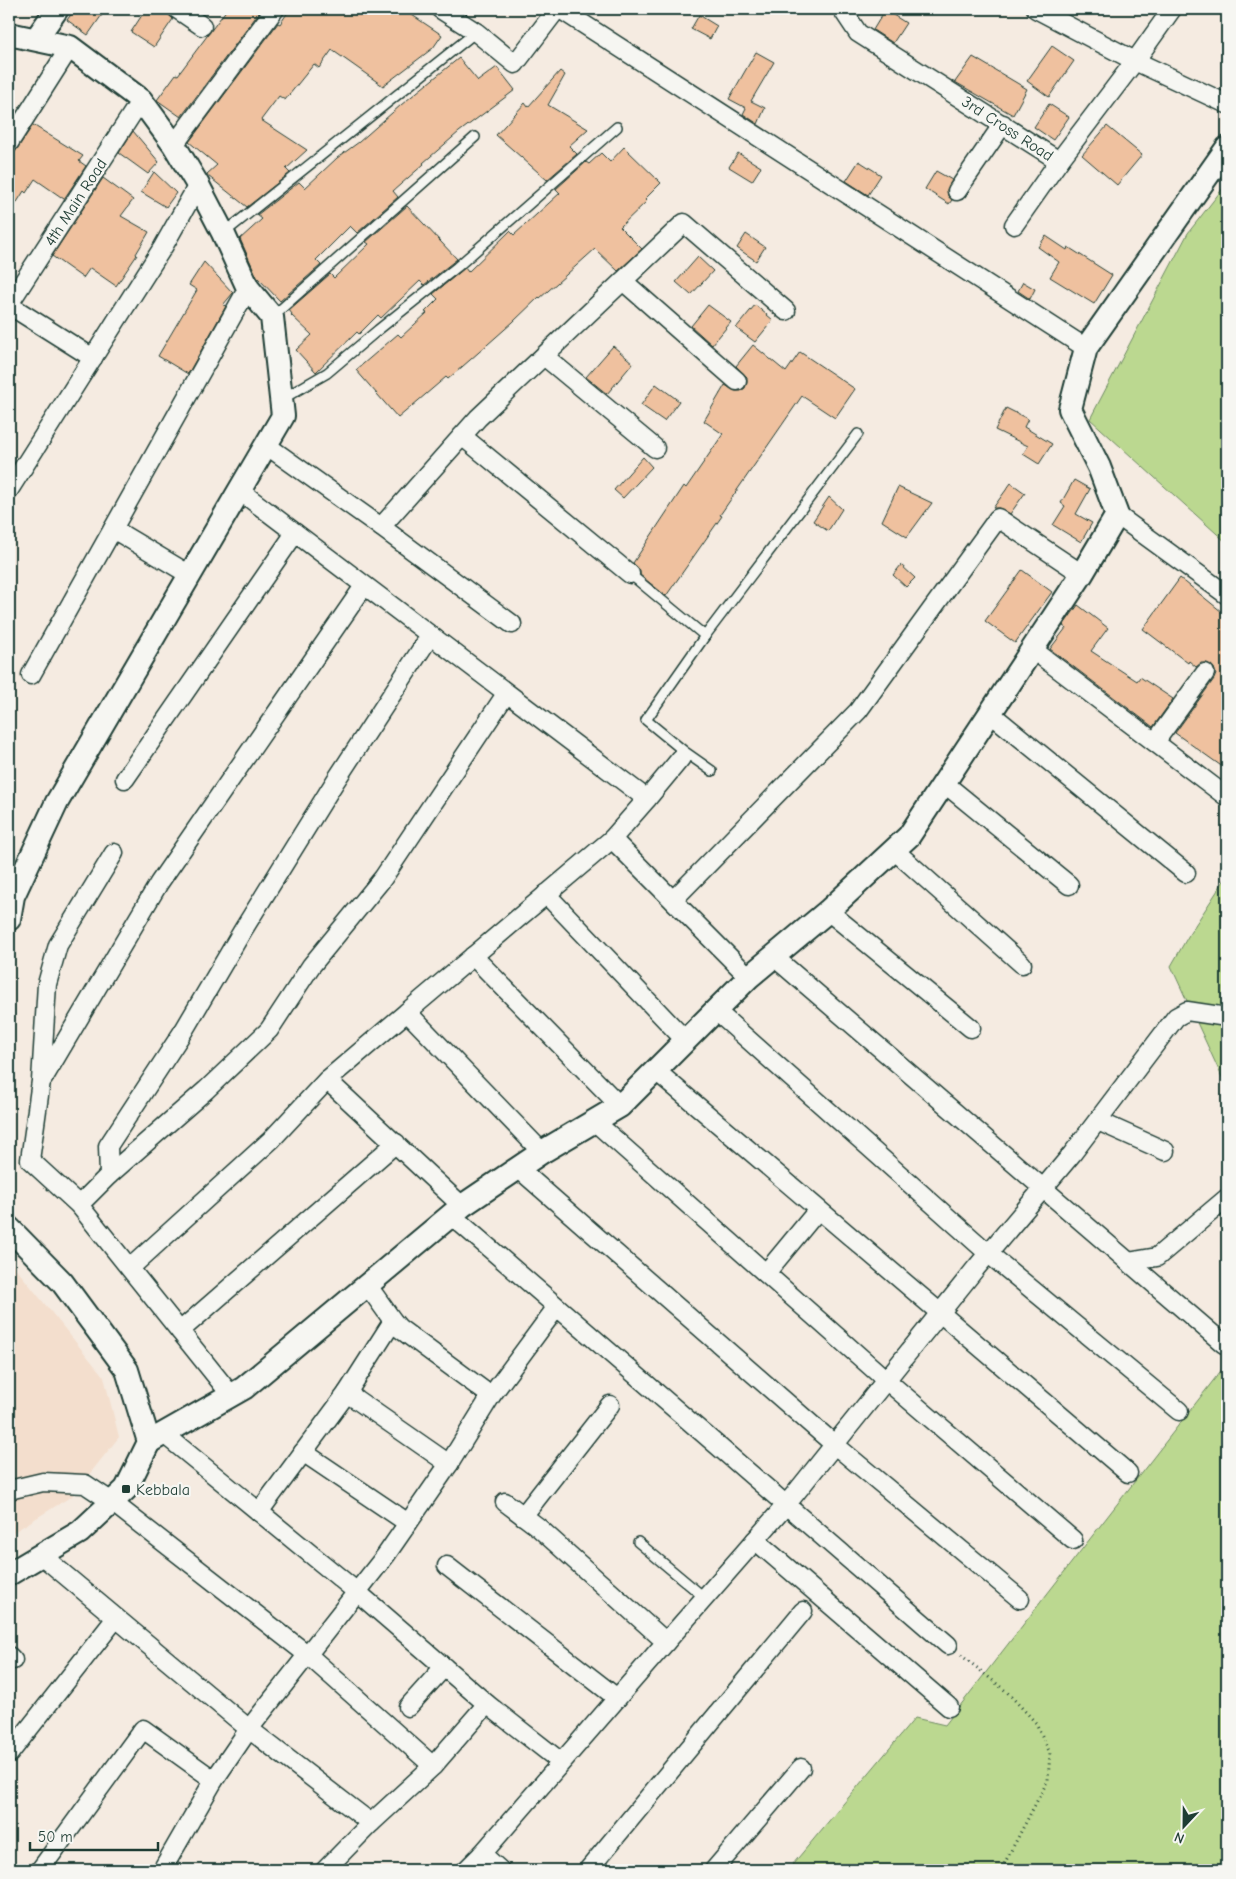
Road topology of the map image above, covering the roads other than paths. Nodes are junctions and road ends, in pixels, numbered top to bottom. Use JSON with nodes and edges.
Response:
{"nodes":[{"id":1,"x":57,"y":9,"type":"edge"},
{"id":2,"x":177,"y":9,"type":"edge"},
{"id":3,"x":275,"y":9,"type":"edge"},
{"id":4,"x":558,"y":9,"type":"edge"},
{"id":5,"x":842,"y":9,"type":"edge"},
{"id":6,"x":1036,"y":9,"type":"edge"},
{"id":7,"x":1172,"y":9,"type":"edge"},
{"id":8,"x":445,"y":10,"type":"edge"},
{"id":9,"x":202,"y":26,"type":"dead end"},
{"id":10,"x":476,"y":32,"type":"junction"},
{"id":11,"x":9,"y":34,"type":"edge"},
{"id":12,"x":36,"y":39,"type":"junction"},
{"id":13,"x":70,"y":46,"type":"junction"},
{"id":14,"x":1135,"y":61,"type":"junction"},
{"id":15,"x":141,"y":100,"type":"junction"},
{"id":16,"x":1227,"y":104,"type":"edge"},
{"id":17,"x":1003,"y":124,"type":"junction"},
{"id":18,"x":617,"y":127,"type":"dead end"},
{"id":19,"x":475,"y":137,"type":"dead end"},
{"id":20,"x":9,"y":143,"type":"edge"},
{"id":21,"x":174,"y":145,"type":"junction"},
{"id":22,"x":1227,"y":148,"type":"edge"},
{"id":23,"x":1060,"y":161,"type":"junction"},
{"id":24,"x":198,"y":185,"type":"junction"},
{"id":25,"x":957,"y":192,"type":"dead end"},
{"id":26,"x":1014,"y":225,"type":"dead end"},
{"id":27,"x":223,"y":233,"type":"junction"},
{"id":28,"x":623,"y":281,"type":"junction"},
{"id":29,"x":248,"y":288,"type":"junction"},
{"id":30,"x":9,"y":304,"type":"edge"},
{"id":31,"x":786,"y":311,"type":"dead end"},
{"id":32,"x":272,"y":317,"type":"junction"},
{"id":33,"x":1086,"y":348,"type":"junction"},
{"id":34,"x":544,"y":356,"type":"junction"},
{"id":35,"x":93,"y":358,"type":"junction"},
{"id":36,"x":737,"y":380,"type":"dead end"},
{"id":37,"x":281,"y":400,"type":"junction"},
{"id":38,"x":858,"y":434,"type":"dead end"},
{"id":39,"x":462,"y":436,"type":"junction"},
{"id":40,"x":266,"y":446,"type":"junction"},
{"id":41,"x":655,"y":448,"type":"dead end"},
{"id":42,"x":9,"y":490,"type":"edge"},
{"id":43,"x":240,"y":491,"type":"junction"},
{"id":44,"x":1117,"y":515,"type":"junction"},
{"id":45,"x":381,"y":527,"type":"junction"},
{"id":46,"x":113,"y":529,"type":"junction"},
{"id":47,"x":295,"y":533,"type":"junction"},
{"id":48,"x":630,"y":574,"type":"joint"},
{"id":49,"x":1082,"y":574,"type":"junction"},
{"id":50,"x":190,"y":575,"type":"junction"},
{"id":51,"x":364,"y":586,"type":"junction"},
{"id":52,"x":1227,"y":596,"type":"edge"},
{"id":53,"x":512,"y":624,"type":"dead end"},
{"id":54,"x":430,"y":636,"type":"junction"},
{"id":55,"x":704,"y":636,"type":"junction"},
{"id":56,"x":1032,"y":649,"type":"junction"},
{"id":57,"x":1205,"y":673,"type":"dead end"},
{"id":58,"x":31,"y":675,"type":"dead end"},
{"id":59,"x":506,"y":694,"type":"junction"},
{"id":60,"x":990,"y":714,"type":"junction"},
{"id":61,"x":1155,"y":742,"type":"junction"},
{"id":62,"x":683,"y":755,"type":"junction"},
{"id":63,"x":712,"y":771,"type":"dead end"},
{"id":64,"x":125,"y":779,"type":"dead end"},
{"id":65,"x":944,"y":783,"type":"junction"},
{"id":66,"x":1227,"y":797,"type":"edge"},
{"id":67,"x":647,"y":799,"type":"junction"},
{"id":68,"x":612,"y":839,"type":"junction"},
{"id":69,"x":894,"y":850,"type":"junction"},
{"id":70,"x":114,"y":854,"type":"dead end"},
{"id":71,"x":1186,"y":873,"type":"dead end"},
{"id":72,"x":1069,"y":885,"type":"dead end"},
{"id":73,"x":546,"y":894,"type":"junction"},
{"id":74,"x":673,"y":900,"type":"junction"},
{"id":75,"x":828,"y":911,"type":"junction"},
{"id":76,"x":9,"y":919,"type":"edge"},
{"id":77,"x":473,"y":956,"type":"junction"},
{"id":78,"x":773,"y":956,"type":"junction"},
{"id":79,"x":1022,"y":964,"type":"dead end"},
{"id":80,"x":748,"y":977,"type":"junction"},
{"id":81,"x":715,"y":1010,"type":"junction"},
{"id":82,"x":407,"y":1012,"type":"junction"},
{"id":83,"x":1227,"y":1017,"type":"edge"},
{"id":84,"x":972,"y":1028,"type":"dead end"},
{"id":85,"x":685,"y":1040,"type":"junction"},
{"id":86,"x":655,"y":1070,"type":"junction"},
{"id":87,"x":328,"y":1080,"type":"junction"},
{"id":88,"x":41,"y":1081,"type":"junction"},
{"id":89,"x":620,"y":1106,"type":"junction"},
{"id":90,"x":594,"y":1121,"type":"junction"},
{"id":91,"x":1098,"y":1121,"type":"junction"},
{"id":92,"x":396,"y":1143,"type":"junction"},
{"id":93,"x":1165,"y":1151,"type":"dead end"},
{"id":94,"x":542,"y":1152,"type":"junction"},
{"id":95,"x":518,"y":1168,"type":"junction"},
{"id":96,"x":109,"y":1175,"type":"junction"},
{"id":97,"x":1043,"y":1189,"type":"junction"},
{"id":98,"x":1227,"y":1198,"type":"edge"},
{"id":99,"x":79,"y":1205,"type":"junction"},
{"id":100,"x":818,"y":1210,"type":"junction"},
{"id":101,"x":456,"y":1211,"type":"junction"},
{"id":102,"x":9,"y":1228,"type":"edge"},
{"id":103,"x":989,"y":1254,"type":"junction"},
{"id":104,"x":1128,"y":1262,"type":"junction"},
{"id":105,"x":130,"y":1268,"type":"junction"},
{"id":106,"x":766,"y":1273,"type":"junction"},
{"id":107,"x":368,"y":1286,"type":"junction"},
{"id":108,"x":556,"y":1308,"type":"junction"},
{"id":109,"x":940,"y":1314,"type":"junction"},
{"id":110,"x":393,"y":1322,"type":"junction"},
{"id":111,"x":180,"y":1331,"type":"junction"},
{"id":112,"x":1224,"y":1344,"type":"dead end"},
{"id":113,"x":886,"y":1380,"type":"junction"},
{"id":114,"x":347,"y":1393,"type":"junction"},
{"id":115,"x":231,"y":1395,"type":"junction"},
{"id":116,"x":491,"y":1396,"type":"junction"},
{"id":117,"x":610,"y":1405,"type":"dead end"},
{"id":118,"x":1179,"y":1411,"type":"dead end"},
{"id":119,"x":157,"y":1438,"type":"junction"},
{"id":120,"x":835,"y":1444,"type":"junction"},
{"id":121,"x":303,"y":1452,"type":"junction"},
{"id":122,"x":449,"y":1464,"type":"junction"},
{"id":123,"x":1128,"y":1474,"type":"dead end"},
{"id":124,"x":9,"y":1490,"type":"edge"},
{"id":125,"x":112,"y":1502,"type":"junction"},
{"id":126,"x":505,"y":1502,"type":"dead end"},
{"id":127,"x":786,"y":1505,"type":"junction"},
{"id":128,"x":259,"y":1512,"type":"junction"},
{"id":129,"x":523,"y":1516,"type":"junction"},
{"id":130,"x":408,"y":1523,"type":"junction"},
{"id":131,"x":755,"y":1540,"type":"junction"},
{"id":132,"x":1073,"y":1540,"type":"dead end"},
{"id":133,"x":638,"y":1542,"type":"dead end"},
{"id":134,"x":41,"y":1555,"type":"junction"},
{"id":135,"x":447,"y":1566,"type":"dead end"},
{"id":136,"x":9,"y":1574,"type":"edge"},
{"id":137,"x":357,"y":1592,"type":"junction"},
{"id":138,"x":705,"y":1598,"type":"junction"},
{"id":139,"x":1020,"y":1599,"type":"dead end"},
{"id":140,"x":803,"y":1611,"type":"dead end"},
{"id":141,"x":116,"y":1618,"type":"junction"},
{"id":142,"x":666,"y":1642,"type":"junction"},
{"id":143,"x":948,"y":1645,"type":"road end"},
{"id":144,"x":308,"y":1655,"type":"junction"},
{"id":145,"x":444,"y":1667,"type":"junction"},
{"id":146,"x":617,"y":1698,"type":"junction"},
{"id":147,"x":486,"y":1704,"type":"junction"},
{"id":148,"x":408,"y":1706,"type":"dead end"},
{"id":149,"x":949,"y":1707,"type":"dead end"},
{"id":150,"x":249,"y":1729,"type":"junction"},
{"id":151,"x":9,"y":1754,"type":"edge"},
{"id":152,"x":562,"y":1762,"type":"junction"},
{"id":153,"x":433,"y":1766,"type":"junction"},
{"id":154,"x":801,"y":1768,"type":"dead end"},
{"id":155,"x":214,"y":1780,"type":"junction"},
{"id":156,"x":371,"y":1822,"type":"junction"},
{"id":157,"x":482,"y":1854,"type":"junction"},
{"id":158,"x":40,"y":1870,"type":"edge"},
{"id":159,"x":162,"y":1870,"type":"edge"},
{"id":160,"x":326,"y":1870,"type":"edge"},
{"id":161,"x":466,"y":1870,"type":"edge"},
{"id":162,"x":500,"y":1870,"type":"edge"},
{"id":163,"x":588,"y":1870,"type":"edge"},
{"id":164,"x":714,"y":1870,"type":"edge"}],
"edges":[{"from":1,"to":12,"type":"street"},
{"from":2,"to":9,"type":"street"},
{"from":3,"to":21,"type":"street"},
{"from":4,"to":10,"type":"street"},
{"from":4,"to":33,"type":"street"},
{"from":5,"to":17,"type":"street","name":"3rd Cross Road"},
{"from":6,"to":14,"type":"street"},
{"from":7,"to":14,"type":"street","name":"3rd Cross Road"},
{"from":8,"to":10,"type":"street"},
{"from":10,"to":27,"type":"lane"},
{"from":11,"to":12,"type":"street"},
{"from":12,"to":13,"type":"street"},
{"from":13,"to":15,"type":"street"},
{"from":13,"to":20,"type":"street"},
{"from":14,"to":16,"type":"street"},
{"from":14,"to":23,"type":"street","name":"3rd Cross Road"},
{"from":15,"to":21,"type":"street"},
{"from":15,"to":30,"type":"street","name":"4th Main Road"},
{"from":17,"to":23,"type":"street","name":"3rd Cross Road"},
{"from":17,"to":25,"type":"street"},
{"from":18,"to":37,"type":"lane"},
{"from":19,"to":32,"type":"lane"},
{"from":21,"to":24,"type":"street"},
{"from":22,"to":33,"type":"street"},
{"from":23,"to":26,"type":"street"},
{"from":24,"to":27,"type":"street"},
{"from":24,"to":35,"type":"street"},
{"from":27,"to":29,"type":"street"},
{"from":28,"to":31,"type":"street"},
{"from":28,"to":34,"type":"street"},
{"from":28,"to":36,"type":"street"},
{"from":29,"to":32,"type":"street"},
{"from":29,"to":46,"type":"street"},
{"from":30,"to":35,"type":"street"},
{"from":32,"to":37,"type":"street"},
{"from":33,"to":44,"type":"street"},
{"from":34,"to":39,"type":"street"},
{"from":34,"to":41,"type":"street"},
{"from":35,"to":42,"type":"street"},
{"from":37,"to":40,"type":"street"},
{"from":38,"to":55,"type":"lane"},
{"from":39,"to":45,"type":"street"},
{"from":39,"to":48,"type":"street"},
{"from":40,"to":43,"type":"street"},
{"from":40,"to":45,"type":"street"},
{"from":43,"to":47,"type":"street"},
{"from":43,"to":50,"type":"street"},
{"from":44,"to":49,"type":"street"},
{"from":44,"to":52,"type":"street"},
{"from":45,"to":53,"type":"street"},
{"from":46,"to":50,"type":"street"},
{"from":46,"to":58,"type":"street"},
{"from":47,"to":51,"type":"street"},
{"from":47,"to":64,"type":"street"},
{"from":48,"to":55,"type":"lane"},
{"from":49,"to":56,"type":"street"},
{"from":49,"to":74,"type":"street"},
{"from":50,"to":76,"type":"street"},
{"from":51,"to":54,"type":"street"},
{"from":51,"to":88,"type":"street"},
{"from":54,"to":59,"type":"street"},
{"from":54,"to":96,"type":"street"},
{"from":55,"to":62,"type":"lane"},
{"from":56,"to":60,"type":"street"},
{"from":56,"to":61,"type":"street"},
{"from":57,"to":61,"type":"street"},
{"from":59,"to":67,"type":"street"},
{"from":59,"to":96,"type":"street"},
{"from":60,"to":65,"type":"street"},
{"from":60,"to":71,"type":"street"},
{"from":61,"to":66,"type":"street"},
{"from":62,"to":63,"type":"lane"},
{"from":62,"to":67,"type":"street"},
{"from":65,"to":69,"type":"street"},
{"from":65,"to":72,"type":"street"},
{"from":67,"to":68,"type":"street"},
{"from":68,"to":73,"type":"street"},
{"from":68,"to":74,"type":"street"},
{"from":69,"to":75,"type":"street"},
{"from":69,"to":79,"type":"street"},
{"from":70,"to":88,"type":"street"},
{"from":73,"to":77,"type":"street"},
{"from":73,"to":85,"type":"street"},
{"from":74,"to":80,"type":"street"},
{"from":75,"to":78,"type":"street"},
{"from":75,"to":84,"type":"street"},
{"from":77,"to":82,"type":"street"},
{"from":77,"to":89,"type":"street"},
{"from":78,"to":80,"type":"street"},
{"from":78,"to":97,"type":"street"},
{"from":80,"to":81,"type":"street"},
{"from":81,"to":85,"type":"street"},
{"from":81,"to":103,"type":"street"},
{"from":82,"to":87,"type":"street"},
{"from":82,"to":94,"type":"street"},
{"from":83,"to":91,"type":"street"},
{"from":85,"to":86,"type":"street"},
{"from":86,"to":89,"type":"street"},
{"from":86,"to":100,"type":"street"},
{"from":87,"to":92,"type":"street"},
{"from":87,"to":105,"type":"street"},
{"from":88,"to":99,"type":"street"},
{"from":89,"to":90,"type":"street"},
{"from":90,"to":94,"type":"street"},
{"from":90,"to":106,"type":"street"},
{"from":91,"to":93,"type":"street"},
{"from":91,"to":97,"type":"street"},
{"from":92,"to":101,"type":"street"},
{"from":92,"to":111,"type":"street"},
{"from":94,"to":95,"type":"street"},
{"from":95,"to":101,"type":"street"},
{"from":95,"to":120,"type":"street"},
{"from":96,"to":99,"type":"street"},
{"from":97,"to":103,"type":"street"},
{"from":97,"to":104,"type":"street"},
{"from":98,"to":104,"type":"street"},
{"from":99,"to":105,"type":"street"},
{"from":100,"to":106,"type":"street"},
{"from":100,"to":109,"type":"street"},
{"from":101,"to":107,"type":"street"},
{"from":101,"to":108,"type":"street"},
{"from":102,"to":119,"type":"street"},
{"from":103,"to":109,"type":"street"},
{"from":103,"to":118,"type":"street"},
{"from":104,"to":112,"type":"street"},
{"from":105,"to":111,"type":"street"},
{"from":106,"to":113,"type":"street"},
{"from":107,"to":110,"type":"street"},
{"from":107,"to":115,"type":"street"},
{"from":108,"to":116,"type":"street"},
{"from":108,"to":127,"type":"street"},
{"from":109,"to":113,"type":"street"},
{"from":109,"to":123,"type":"street"},
{"from":110,"to":114,"type":"street"},
{"from":110,"to":116,"type":"street"},
{"from":111,"to":115,"type":"street"},
{"from":113,"to":120,"type":"street"},
{"from":113,"to":132,"type":"street"},
{"from":114,"to":121,"type":"street"},
{"from":114,"to":122,"type":"street"},
{"from":115,"to":119,"type":"street"},
{"from":116,"to":122,"type":"street"},
{"from":117,"to":129,"type":"street"},
{"from":119,"to":125,"type":"street"},
{"from":119,"to":128,"type":"street"},
{"from":120,"to":127,"type":"street"},
{"from":120,"to":139,"type":"street"},
{"from":121,"to":128,"type":"street"},
{"from":121,"to":130,"type":"street"},
{"from":122,"to":130,"type":"street"},
{"from":124,"to":125,"type":"street"},
{"from":125,"to":134,"type":"street"},
{"from":125,"to":144,"type":"street"},
{"from":126,"to":129,"type":"street"},
{"from":127,"to":131,"type":"street"},
{"from":127,"to":143,"type":"street"},
{"from":128,"to":137,"type":"street"},
{"from":129,"to":142,"type":"street"},
{"from":130,"to":137,"type":"street"},
{"from":131,"to":138,"type":"street"},
{"from":131,"to":149,"type":"street"},
{"from":133,"to":138,"type":"lane"},
{"from":134,"to":136,"type":"street"},
{"from":134,"to":141,"type":"street"},
{"from":135,"to":146,"type":"street"},
{"from":137,"to":144,"type":"street"},
{"from":137,"to":145,"type":"street"},
{"from":138,"to":142,"type":"street"},
{"from":140,"to":163,"type":"street"},
{"from":141,"to":150,"type":"street"},
{"from":141,"to":151,"type":"street"},
{"from":142,"to":146,"type":"street"},
{"from":144,"to":150,"type":"street"},
{"from":144,"to":153,"type":"street"},
{"from":145,"to":147,"type":"street"},
{"from":145,"to":148,"type":"street"},
{"from":146,"to":152,"type":"street"},
{"from":147,"to":152,"type":"street"},
{"from":147,"to":153,"type":"street"},
{"from":150,"to":155,"type":"street"},
{"from":150,"to":156,"type":"street"},
{"from":152,"to":157,"type":"street"},
{"from":153,"to":156,"type":"street"},
{"from":154,"to":164,"type":"street"},
{"from":155,"to":158,"type":"street"},
{"from":155,"to":159,"type":"street"},
{"from":156,"to":160,"type":"street"},
{"from":157,"to":161,"type":"street"},
{"from":157,"to":162,"type":"street"}]}
